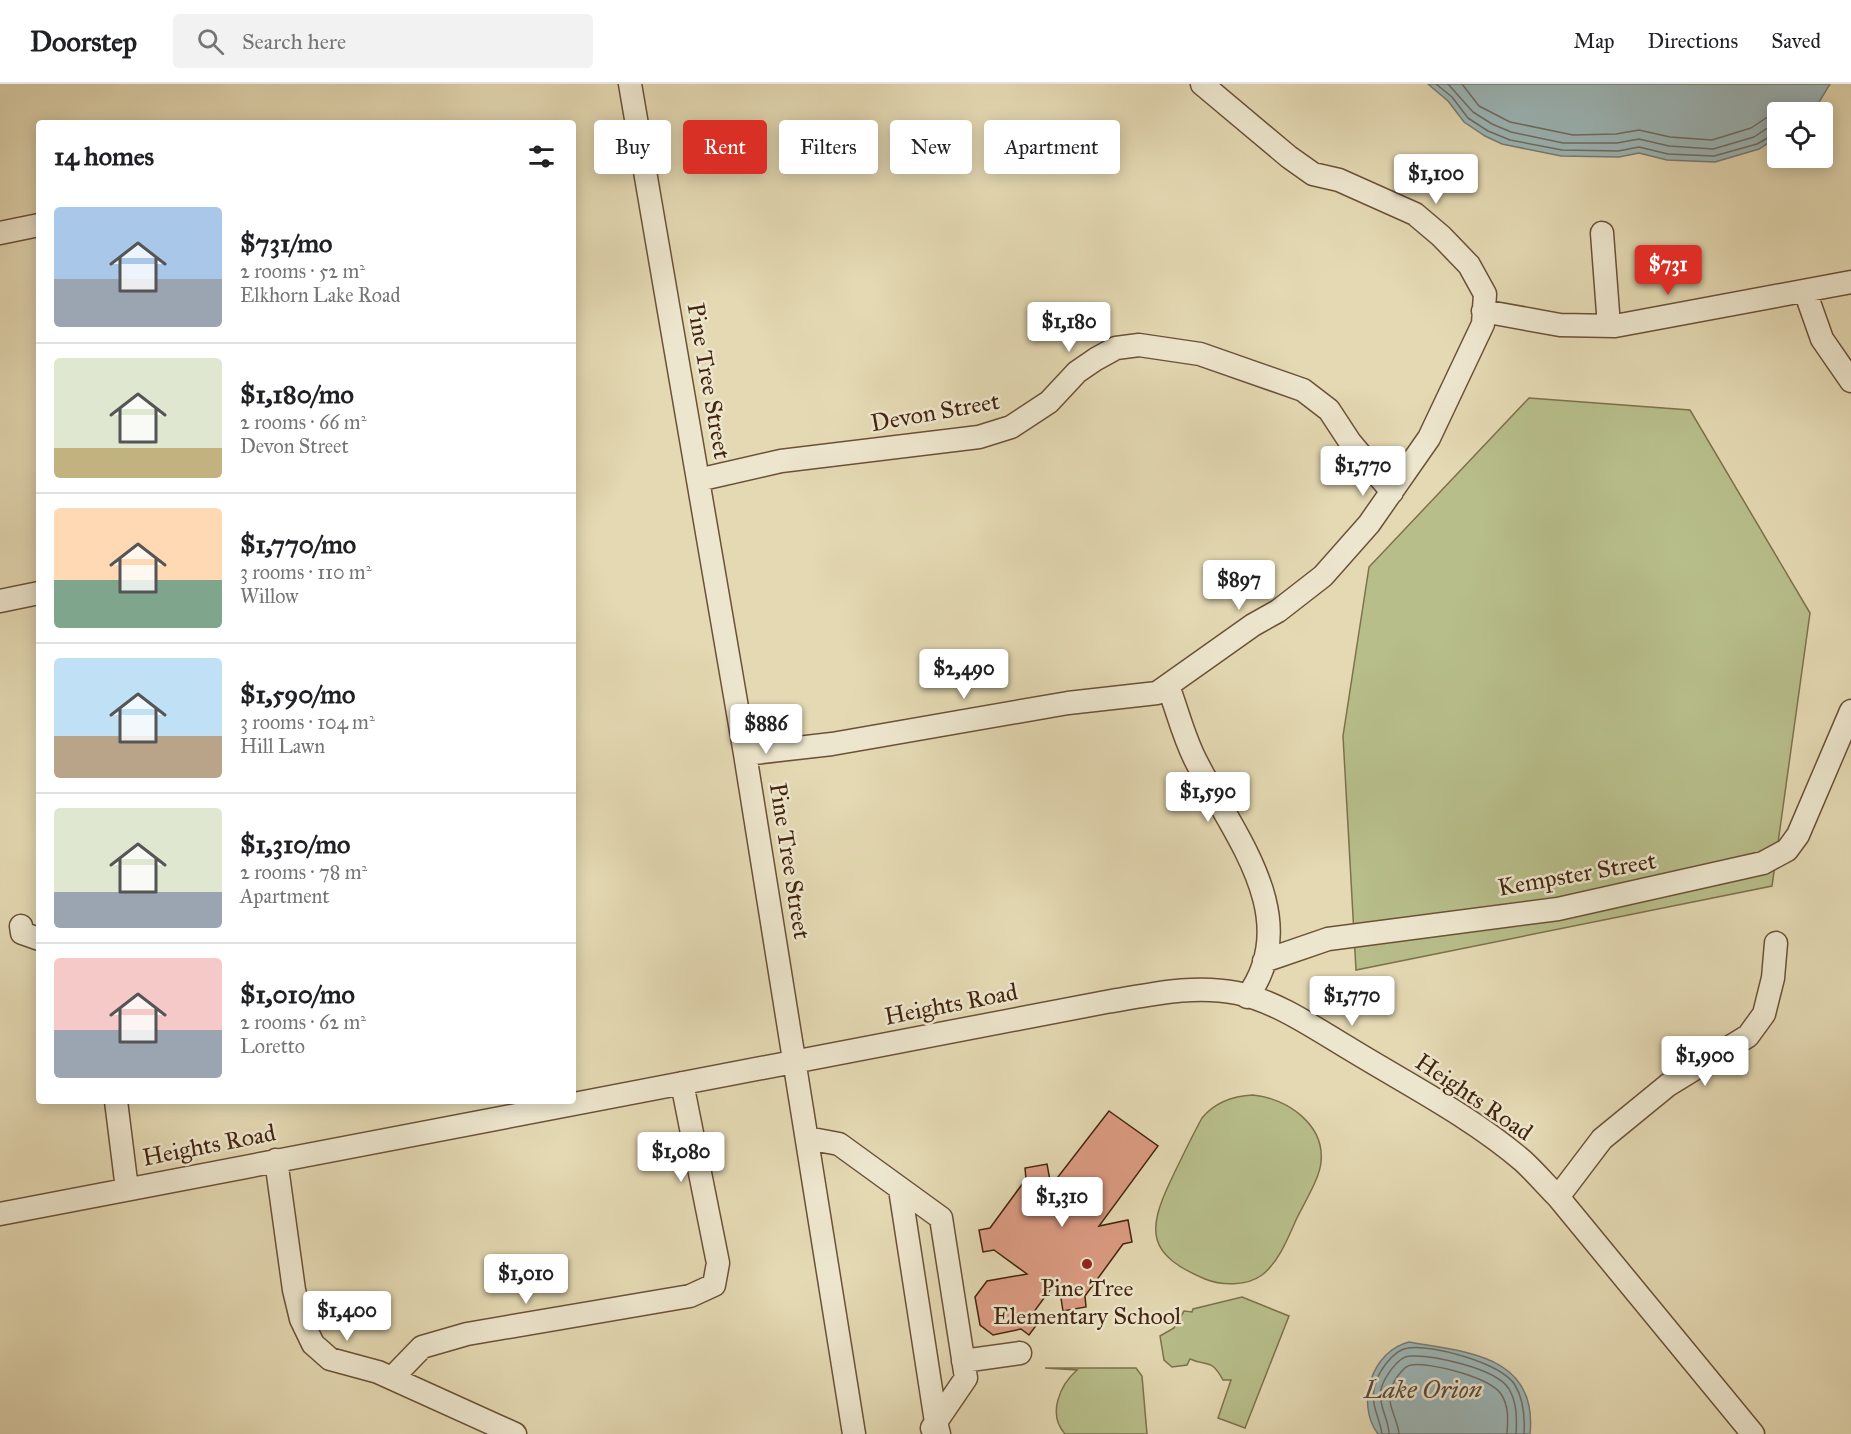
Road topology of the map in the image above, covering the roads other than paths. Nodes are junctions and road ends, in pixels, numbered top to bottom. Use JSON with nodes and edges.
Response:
{"nodes":[{"id":1,"x":630,"y":84,"type":"edge"},
{"id":2,"x":1202,"y":84,"type":"edge"},
{"id":3,"x":36,"y":226,"type":"edge"},
{"id":4,"x":0,"y":233,"type":"edge"},
{"id":5,"x":1602,"y":233,"type":"dead end"},
{"id":6,"x":1851,"y":282,"type":"edge"},
{"id":7,"x":1805,"y":291,"type":"junction"},
{"id":8,"x":1483,"y":311,"type":"junction"},
{"id":9,"x":1609,"y":326,"type":"junction"},
{"id":10,"x":1851,"y":381,"type":"edge"},
{"id":11,"x":698,"y":480,"type":"junction"},
{"id":12,"x":1392,"y":492,"type":"junction"},
{"id":13,"x":36,"y":594,"type":"edge"},
{"id":14,"x":0,"y":601,"type":"edge"},
{"id":15,"x":1168,"y":687,"type":"junction"},
{"id":16,"x":1851,"y":711,"type":"edge"},
{"id":17,"x":745,"y":754,"type":"junction"},
{"id":18,"x":1776,"y":943,"type":"dead end"},
{"id":19,"x":1264,"y":961,"type":"junction"},
{"id":20,"x":1247,"y":997,"type":"junction"},
{"id":21,"x":795,"y":1061,"type":"junction"},
{"id":22,"x":682,"y":1083,"type":"junction"},
{"id":23,"x":576,"y":1103,"type":"edge"},
{"id":24,"x":116,"y":1104,"type":"edge"},
{"id":25,"x":571,"y":1104,"type":"edge"},
{"id":26,"x":807,"y":1138,"type":"junction"},
{"id":27,"x":276,"y":1160,"type":"junction"},
{"id":28,"x":127,"y":1189,"type":"junction"},
{"id":29,"x":900,"y":1189,"type":"junction"},
{"id":30,"x":1558,"y":1197,"type":"junction"},
{"id":31,"x":0,"y":1214,"type":"edge"},
{"id":32,"x":1020,"y":1353,"type":"dead end"},
{"id":33,"x":963,"y":1361,"type":"junction"},
{"id":34,"x":392,"y":1378,"type":"junction"},
{"id":35,"x":934,"y":1430,"type":"edge"},
{"id":36,"x":515,"y":1434,"type":"edge"},
{"id":37,"x":854,"y":1434,"type":"edge"},
{"id":38,"x":1753,"y":1434,"type":"edge"}],
"edges":[{"from":1,"to":11,"type":"street","name":"Pine Tree Street"},
{"from":2,"to":8,"type":"street"},
{"from":3,"to":4,"type":"street"},
{"from":5,"to":9,"type":"street"},
{"from":6,"to":7,"type":"street"},
{"from":7,"to":9,"type":"street"},
{"from":7,"to":10,"type":"street"},
{"from":8,"to":9,"type":"street"},
{"from":8,"to":12,"type":"street"},
{"from":11,"to":12,"type":"street","name":"Devon Street"},
{"from":11,"to":17,"type":"street","name":"Pine Tree Street"},
{"from":12,"to":15,"type":"street"},
{"from":13,"to":14,"type":"street"},
{"from":15,"to":17,"type":"street"},
{"from":15,"to":19,"type":"street"},
{"from":16,"to":19,"type":"street","name":"Kempster Street"},
{"from":17,"to":21,"type":"street","name":"Pine Tree Street"},
{"from":18,"to":30,"type":"street"},
{"from":19,"to":20,"type":"street"},
{"from":20,"to":21,"type":"street","name":"Heights Road"},
{"from":20,"to":30,"type":"street","name":"Heights Road"},
{"from":21,"to":22,"type":"street","name":"Heights Road"},
{"from":21,"to":26,"type":"street","name":"Pine Tree Street"},
{"from":22,"to":23,"type":"street","name":"Heights Road"},
{"from":22,"to":34,"type":"street"},
{"from":24,"to":28,"type":"street"},
{"from":25,"to":27,"type":"street","name":"Heights Road"},
{"from":26,"to":29,"type":"street"},
{"from":26,"to":37,"type":"street","name":"Pine Tree Street"},
{"from":27,"to":28,"type":"street","name":"Heights Road"},
{"from":27,"to":34,"type":"street"},
{"from":28,"to":31,"type":"street","name":"Heights Road"},
{"from":29,"to":33,"type":"street"},
{"from":29,"to":35,"type":"street"},
{"from":30,"to":38,"type":"street","name":"Heights Road"},
{"from":32,"to":33,"type":"street"},
{"from":33,"to":35,"type":"street"},
{"from":34,"to":36,"type":"street"}]}
